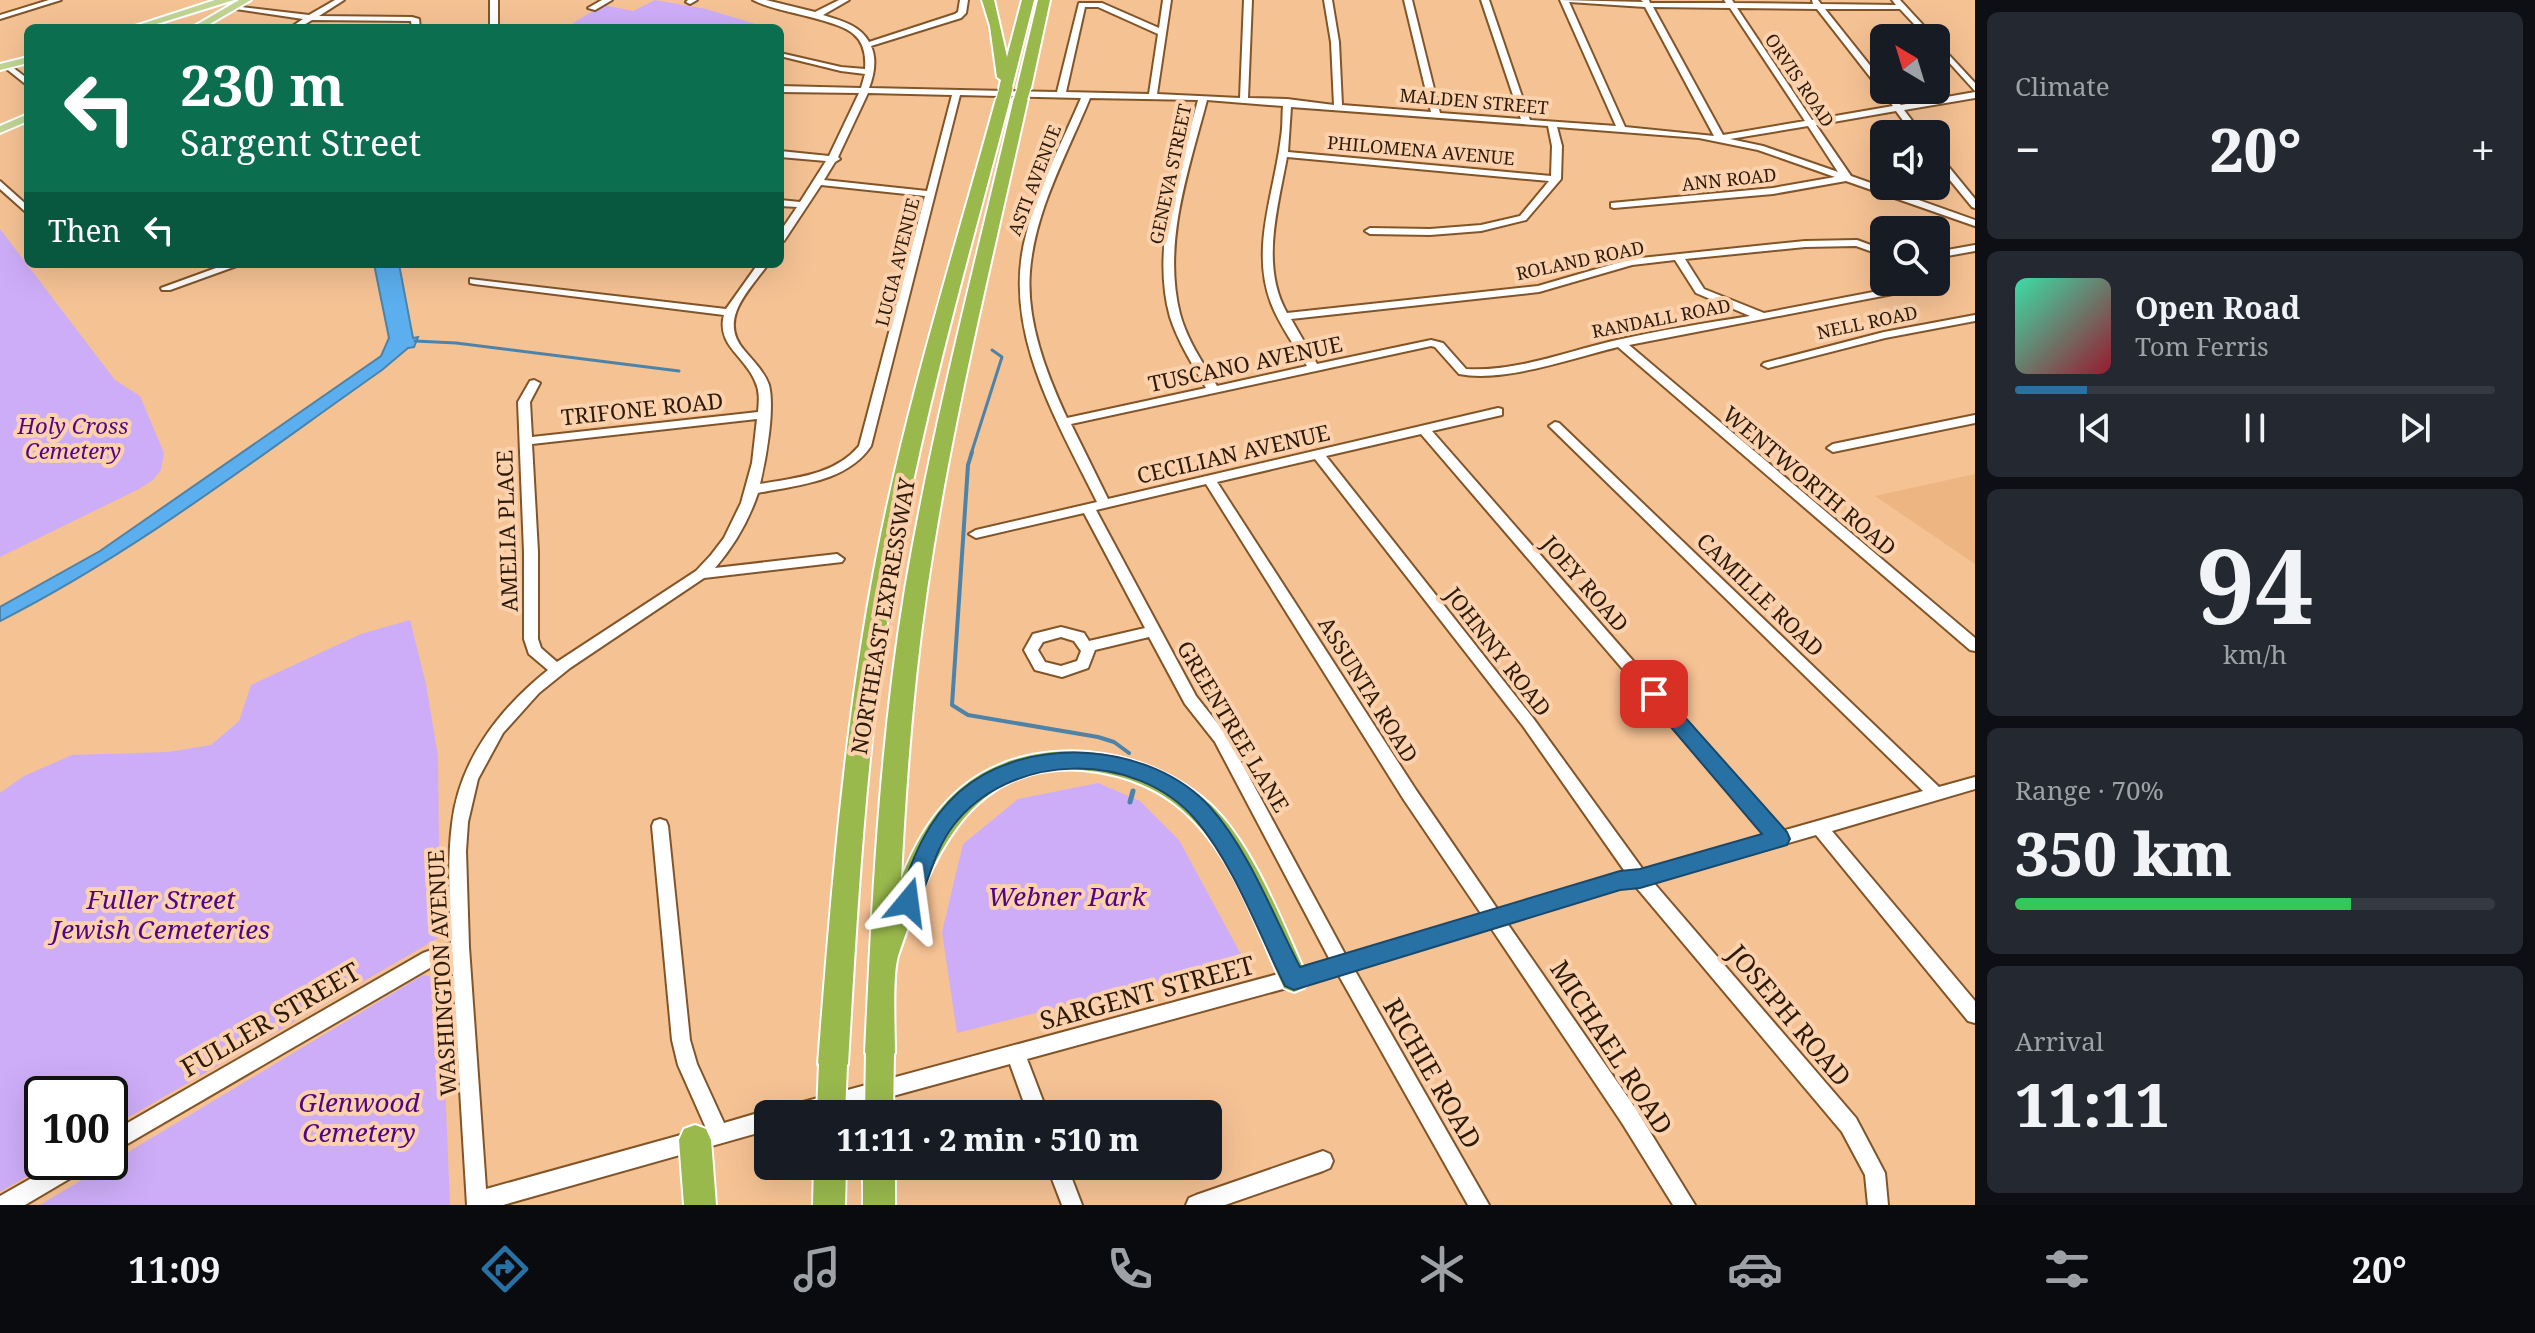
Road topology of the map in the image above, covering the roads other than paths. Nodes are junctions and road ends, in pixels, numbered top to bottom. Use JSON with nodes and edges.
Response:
{"nodes":[{"id":1,"x":57,"y":0,"type":"edge"},
{"id":2,"x":245,"y":0,"type":"edge"},
{"id":3,"x":340,"y":0,"type":"edge"},
{"id":4,"x":494,"y":0,"type":"edge"},
{"id":5,"x":608,"y":0,"type":"edge"},
{"id":6,"x":757,"y":0,"type":"edge"},
{"id":7,"x":845,"y":0,"type":"edge"},
{"id":8,"x":964,"y":0,"type":"edge"},
{"id":9,"x":988,"y":0,"type":"edge"},
{"id":10,"x":1028,"y":0,"type":"edge"},
{"id":11,"x":1044,"y":0,"type":"edge"},
{"id":12,"x":1167,"y":0,"type":"edge"},
{"id":13,"x":1248,"y":0,"type":"edge"},
{"id":14,"x":1328,"y":0,"type":"edge"},
{"id":15,"x":1408,"y":0,"type":"edge"},
{"id":16,"x":1485,"y":0,"type":"edge"},
{"id":17,"x":1564,"y":0,"type":"edge"},
{"id":18,"x":1647,"y":2,"type":"edge"},
{"id":19,"x":233,"y":3,"type":"edge"},
{"id":20,"x":1730,"y":3,"type":"edge"},
{"id":21,"x":1816,"y":3,"type":"edge"},
{"id":22,"x":1058,"y":4,"type":"dead end"},
{"id":23,"x":1900,"y":4,"type":"edge"},
{"id":24,"x":592,"y":8,"type":"dead end"},
{"id":25,"x":814,"y":16,"type":"junction"},
{"id":26,"x":0,"y":17,"type":"edge"},
{"id":27,"x":311,"y":18,"type":"junction"},
{"id":28,"x":147,"y":24,"type":"edge"},
{"id":29,"x":202,"y":24,"type":"edge"},
{"id":30,"x":301,"y":24,"type":"edge"},
{"id":31,"x":415,"y":24,"type":"edge"},
{"id":32,"x":494,"y":24,"type":"edge"},
{"id":33,"x":1918,"y":24,"type":"edge"},
{"id":34,"x":1163,"y":33,"type":"junction"},
{"id":35,"x":1035,"y":37,"type":"junction"},
{"id":36,"x":869,"y":44,"type":"junction"},
{"id":37,"x":784,"y":54,"type":"edge"},
{"id":38,"x":1950,"y":59,"type":"edge"},
{"id":39,"x":24,"y":61,"type":"edge"},
{"id":40,"x":4,"y":66,"type":"edge"},
{"id":41,"x":1870,"y":71,"type":"edge"},
{"id":42,"x":868,"y":74,"type":"junction"},
{"id":43,"x":24,"y":80,"type":"edge"},
{"id":44,"x":1975,"y":88,"type":"edge"},
{"id":45,"x":784,"y":89,"type":"edge"},
{"id":46,"x":864,"y":91,"type":"junction"},
{"id":47,"x":899,"y":91,"type":"junction"},
{"id":48,"x":1013,"y":93,"type":"junction"},
{"id":49,"x":957,"y":94,"type":"junction"},
{"id":50,"x":1061,"y":94,"type":"junction"},
{"id":51,"x":1087,"y":94,"type":"junction"},
{"id":52,"x":1975,"y":95,"type":"edge"},
{"id":53,"x":1153,"y":96,"type":"junction"},
{"id":54,"x":1203,"y":98,"type":"junction"},
{"id":55,"x":1244,"y":100,"type":"junction"},
{"id":56,"x":1287,"y":102,"type":"junction"},
{"id":57,"x":1895,"y":104,"type":"edge"},
{"id":58,"x":1338,"y":106,"type":"junction"},
{"id":59,"x":1897,"y":107,"type":"junction"},
{"id":60,"x":1436,"y":114,"type":"junction"},
{"id":61,"x":24,"y":119,"type":"edge"},
{"id":62,"x":1907,"y":120,"type":"edge"},
{"id":63,"x":1526,"y":121,"type":"junction"},
{"id":64,"x":1809,"y":122,"type":"junction"},
{"id":65,"x":1552,"y":123,"type":"junction"},
{"id":66,"x":1621,"y":128,"type":"junction"},
{"id":67,"x":0,"y":130,"type":"edge"},
{"id":68,"x":1720,"y":138,"type":"junction"},
{"id":69,"x":784,"y":154,"type":"edge"},
{"id":70,"x":1282,"y":154,"type":"junction"},
{"id":71,"x":835,"y":159,"type":"junction"},
{"id":72,"x":1950,"y":174,"type":"edge"},
{"id":73,"x":1847,"y":178,"type":"junction"},
{"id":74,"x":1556,"y":179,"type":"junction"},
{"id":75,"x":819,"y":182,"type":"junction"},
{"id":76,"x":0,"y":184,"type":"edge"},
{"id":77,"x":930,"y":194,"type":"junction"},
{"id":78,"x":784,"y":203,"type":"edge"},
{"id":79,"x":803,"y":205,"type":"junction"},
{"id":80,"x":1614,"y":205,"type":"dead end"},
{"id":81,"x":1975,"y":205,"type":"edge"},
{"id":82,"x":24,"y":207,"type":"edge"},
{"id":83,"x":1975,"y":223,"type":"edge"},
{"id":84,"x":1370,"y":231,"type":"dead end"},
{"id":85,"x":784,"y":233,"type":"edge"},
{"id":86,"x":1870,"y":248,"type":"edge"},
{"id":87,"x":1975,"y":248,"type":"edge"},
{"id":88,"x":1950,"y":252,"type":"edge"},
{"id":89,"x":1679,"y":258,"type":"junction"},
{"id":90,"x":225,"y":268,"type":"edge"},
{"id":91,"x":760,"y":268,"type":"edge"},
{"id":92,"x":474,"y":281,"type":"dead end"},
{"id":93,"x":166,"y":288,"type":"dead end"},
{"id":94,"x":1870,"y":296,"type":"edge"},
{"id":95,"x":730,"y":313,"type":"junction"},
{"id":96,"x":1282,"y":317,"type":"junction"},
{"id":97,"x":1766,"y":317,"type":"junction"},
{"id":98,"x":1975,"y":318,"type":"edge"},
{"id":99,"x":1435,"y":343,"type":"joint"},
{"id":100,"x":1620,"y":343,"type":"junction"},
{"id":101,"x":1768,"y":365,"type":"dead end"},
{"id":102,"x":1314,"y":369,"type":"junction"},
{"id":103,"x":534,"y":383,"type":"dead end"},
{"id":104,"x":1214,"y":391,"type":"junction"},
{"id":105,"x":1498,"y":412,"type":"dead end"},
{"id":106,"x":763,"y":415,"type":"junction"},
{"id":107,"x":1975,"y":419,"type":"edge"},
{"id":108,"x":1064,"y":422,"type":"junction"},
{"id":109,"x":1555,"y":426,"type":"dead end"},
{"id":110,"x":1424,"y":429,"type":"junction"},
{"id":111,"x":525,"y":441,"type":"junction"},
{"id":112,"x":1833,"y":448,"type":"dead end"},
{"id":113,"x":1318,"y":454,"type":"junction"},
{"id":114,"x":1209,"y":479,"type":"junction"},
{"id":115,"x":755,"y":489,"type":"junction"},
{"id":116,"x":1096,"y":506,"type":"junction"},
{"id":117,"x":976,"y":534,"type":"dead end"},
{"id":118,"x":837,"y":559,"type":"dead end"},
{"id":119,"x":701,"y":574,"type":"junction"},
{"id":120,"x":1153,"y":631,"type":"junction"},
{"id":121,"x":1975,"y":646,"type":"edge"},
{"id":122,"x":1087,"y":647,"type":"dead end"},
{"id":123,"x":557,"y":670,"type":"junction"},
{"id":124,"x":1975,"y":783,"type":"edge"},
{"id":125,"x":1936,"y":794,"type":"junction"},
{"id":126,"x":660,"y":826,"type":"dead end"},
{"id":127,"x":1819,"y":827,"type":"junction"},
{"id":128,"x":1779,"y":839,"type":"junction"},
{"id":129,"x":1640,"y":879,"type":"junction"},
{"id":130,"x":1495,"y":919,"type":"junction"},
{"id":131,"x":460,"y":947,"type":"junction"},
{"id":132,"x":883,"y":959,"type":"junction"},
{"id":133,"x":1342,"y":965,"type":"junction"},
{"id":134,"x":1294,"y":979,"type":"junction"},
{"id":135,"x":1975,"y":1015,"type":"edge"},
{"id":136,"x":1016,"y":1054,"type":"junction"},
{"id":137,"x":832,"y":1100,"type":"edge"},
{"id":138,"x":844,"y":1100,"type":"edge"},
{"id":139,"x":879,"y":1100,"type":"edge"},
{"id":140,"x":1033,"y":1100,"type":"edge"},
{"id":141,"x":754,"y":1124,"type":"edge"},
{"id":142,"x":128,"y":1134,"type":"edge"},
{"id":143,"x":707,"y":1137,"type":"junction"},
{"id":144,"x":1323,"y":1161,"type":"dead end"},
{"id":145,"x":48,"y":1180,"type":"edge"},
{"id":146,"x":830,"y":1180,"type":"edge"},
{"id":147,"x":879,"y":1180,"type":"edge"},
{"id":148,"x":1062,"y":1180,"type":"edge"},
{"id":149,"x":1877,"y":1201,"type":"edge"},
{"id":150,"x":477,"y":1204,"type":"edge"},
{"id":151,"x":5,"y":1205,"type":"edge"},
{"id":152,"x":700,"y":1205,"type":"edge"},
{"id":153,"x":829,"y":1205,"type":"edge"},
{"id":154,"x":879,"y":1205,"type":"edge"},
{"id":155,"x":1072,"y":1205,"type":"edge"},
{"id":156,"x":1196,"y":1205,"type":"edge"},
{"id":157,"x":1479,"y":1205,"type":"edge"},
{"id":158,"x":1685,"y":1205,"type":"edge"}],
"edges":[{"from":1,"to":26,"type":"street"},
{"from":2,"to":19,"type":"main road"},
{"from":3,"to":27,"type":"street"},
{"from":4,"to":32,"type":"street"},
{"from":5,"to":24,"type":"street"},
{"from":6,"to":25,"type":"street"},
{"from":7,"to":25,"type":"street"},
{"from":8,"to":36,"type":"street"},
{"from":9,"to":48,"type":"highway"},
{"from":10,"to":48,"type":"highway","name":"NORTHEAST EXPRESSWAY"},
{"from":11,"to":35,"type":"highway","name":"NORTHEAST EXPRESSWAY"},
{"from":12,"to":34,"type":"street"},
{"from":13,"to":55,"type":"street"},
{"from":14,"to":58,"type":"street"},
{"from":15,"to":60,"type":"street"},
{"from":16,"to":63,"type":"street"},
{"from":17,"to":18,"type":"street"},
{"from":17,"to":66,"type":"street"},
{"from":18,"to":20,"type":"street"},
{"from":18,"to":68,"type":"street"},
{"from":19,"to":27,"type":"street"},
{"from":19,"to":28,"type":"main road"},
{"from":19,"to":29,"type":"main road"},
{"from":20,"to":21,"type":"street"},
{"from":20,"to":64,"type":"street","name":"ORVIS ROAD"},
{"from":21,"to":23,"type":"street"},
{"from":21,"to":41,"type":"street"},
{"from":22,"to":35,"type":"highway"},
{"from":23,"to":33,"type":"street"},
{"from":25,"to":36,"type":"street"},
{"from":27,"to":30,"type":"street"},
{"from":27,"to":31,"type":"street"},
{"from":34,"to":50,"type":"street"},
{"from":34,"to":53,"type":"street"},
{"from":35,"to":48,"type":"highway","name":"NORTHEAST EXPRESSWAY"},
{"from":36,"to":42,"type":"street"},
{"from":37,"to":42,"type":"street"},
{"from":38,"to":44,"type":"street"},
{"from":39,"to":40,"type":"main road"},
{"from":40,"to":43,"type":"street"},
{"from":42,"to":46,"type":"street"},
{"from":42,"to":47,"type":"street"},
{"from":45,"to":46,"type":"street","name":"MALDEN STREET"},
{"from":46,"to":47,"type":"street","name":"MALDEN STREET"},
{"from":46,"to":71,"type":"street"},
{"from":47,"to":49,"type":"street","name":"MALDEN STREET"},
{"from":48,"to":132,"type":"highway","name":"NORTHEAST EXPRESSWAY"},
{"from":48,"to":137,"type":"highway","name":"NORTHEAST EXPRESSWAY","bridge":true},
{"from":49,"to":50,"type":"street","name":"MALDEN STREET"},
{"from":49,"to":77,"type":"street","name":"LUCIA AVENUE"},
{"from":50,"to":51,"type":"street","name":"MALDEN STREET"},
{"from":51,"to":53,"type":"street","name":"MALDEN STREET"},
{"from":51,"to":108,"type":"street","name":"ASTI AVENUE"},
{"from":52,"to":59,"type":"street"},
{"from":53,"to":54,"type":"street","name":"MALDEN STREET"},
{"from":54,"to":55,"type":"street","name":"MALDEN STREET"},
{"from":54,"to":104,"type":"street","name":"GENEVA STREET"},
{"from":55,"to":56,"type":"street","name":"MALDEN STREET"},
{"from":56,"to":58,"type":"street","name":"MALDEN STREET"},
{"from":56,"to":70,"type":"street"},
{"from":57,"to":59,"type":"street"},
{"from":58,"to":60,"type":"street","name":"MALDEN STREET"},
{"from":59,"to":62,"type":"street"},
{"from":59,"to":64,"type":"street"},
{"from":60,"to":63,"type":"street","name":"MALDEN STREET"},
{"from":61,"to":67,"type":"main road"},
{"from":63,"to":65,"type":"street","name":"MALDEN STREET"},
{"from":64,"to":68,"type":"street"},
{"from":64,"to":73,"type":"street","name":"ORVIS ROAD"},
{"from":65,"to":66,"type":"street","name":"MALDEN STREET"},
{"from":65,"to":74,"type":"street"},
{"from":66,"to":68,"type":"street","name":"MALDEN STREET"},
{"from":68,"to":73,"type":"street","name":"MALDEN STREET"},
{"from":69,"to":71,"type":"street"},
{"from":70,"to":74,"type":"street","name":"PHILOMENA AVENUE"},
{"from":70,"to":96,"type":"street"},
{"from":71,"to":75,"type":"street"},
{"from":72,"to":81,"type":"street"},
{"from":73,"to":80,"type":"street","name":"ANN ROAD"},
{"from":73,"to":83,"type":"street","name":"MALDEN STREET"},
{"from":74,"to":84,"type":"street"},
{"from":75,"to":77,"type":"street"},
{"from":75,"to":79,"type":"street"},
{"from":76,"to":82,"type":"street"},
{"from":77,"to":115,"type":"street","name":"LUCIA AVENUE"},
{"from":78,"to":79,"type":"street"},
{"from":79,"to":85,"type":"street"},
{"from":86,"to":89,"type":"street","name":"ROLAND ROAD"},
{"from":87,"to":88,"type":"street"},
{"from":89,"to":96,"type":"street","name":"ROLAND ROAD"},
{"from":89,"to":97,"type":"street"},
{"from":90,"to":93,"type":"street"},
{"from":91,"to":95,"type":"street"},
{"from":92,"to":95,"type":"street"},
{"from":94,"to":97,"type":"street","name":"RANDALL ROAD"},
{"from":95,"to":106,"type":"street","name":"WASHINGTON AVENUE"},
{"from":96,"to":102,"type":"street"},
{"from":97,"to":100,"type":"street","name":"RANDALL ROAD"},
{"from":98,"to":101,"type":"street","name":"NELL ROAD"},
{"from":99,"to":100,"type":"street","name":"RANDALL ROAD"},
{"from":99,"to":102,"type":"street","name":"TUSCANO AVENUE"},
{"from":100,"to":121,"type":"street","name":"WENTWORTH ROAD"},
{"from":102,"to":104,"type":"street","name":"TUSCANO AVENUE"},
{"from":103,"to":111,"type":"street","name":"AMELIA PLACE"},
{"from":104,"to":108,"type":"street","name":"TUSCANO AVENUE"},
{"from":105,"to":110,"type":"street","name":"CECILIAN AVENUE"},
{"from":106,"to":111,"type":"street","name":"TRIFONE ROAD"},
{"from":106,"to":115,"type":"street","name":"WASHINGTON AVENUE"},
{"from":107,"to":112,"type":"street"},
{"from":108,"to":116,"type":"street","name":"ASTI AVENUE"},
{"from":109,"to":125,"type":"street","name":"CAMILLE ROAD"},
{"from":110,"to":113,"type":"street","name":"CECILIAN AVENUE"},
{"from":110,"to":128,"type":"street","name":"JOEY ROAD"},
{"from":111,"to":123,"type":"street","name":"AMELIA PLACE"},
{"from":113,"to":114,"type":"street","name":"CECILIAN AVENUE"},
{"from":113,"to":129,"type":"street","name":"JOHNNY ROAD"},
{"from":114,"to":116,"type":"street","name":"CECILIAN AVENUE"},
{"from":114,"to":130,"type":"street","name":"ASSUNTA ROAD"},
{"from":115,"to":119,"type":"street","name":"WASHINGTON AVENUE"},
{"from":116,"to":117,"type":"street","name":"CECILIAN AVENUE"},
{"from":116,"to":120,"type":"street","name":"GREENTREE LANE"},
{"from":118,"to":119,"type":"street"},
{"from":119,"to":123,"type":"street","name":"WASHINGTON AVENUE"},
{"from":120,"to":122,"type":"street"},
{"from":120,"to":133,"type":"street","name":"GREENTREE LANE"},
{"from":123,"to":131,"type":"street","name":"WASHINGTON AVENUE"},
{"from":124,"to":125,"type":"street","name":"SARGENT STREET"},
{"from":125,"to":127,"type":"street","name":"SARGENT STREET"},
{"from":126,"to":143,"type":"street"},
{"from":127,"to":128,"type":"street","name":"SARGENT STREET"},
{"from":127,"to":135,"type":"street"},
{"from":128,"to":129,"type":"street","name":"SARGENT STREET"},
{"from":129,"to":130,"type":"street","name":"SARGENT STREET"},
{"from":129,"to":149,"type":"street","name":"JOSEPH ROAD"},
{"from":130,"to":133,"type":"street","name":"SARGENT STREET"},
{"from":130,"to":158,"type":"street","name":"MICHAEL ROAD"},
{"from":131,"to":142,"type":"street","name":"FULLER STREET"},
{"from":131,"to":150,"type":"street","name":"WASHINGTON AVENUE"},
{"from":132,"to":134,"type":"highway"},
{"from":132,"to":139,"type":"highway","name":"NORTHEAST EXPRESSWAY","bridge":true},
{"from":133,"to":134,"type":"street","name":"SARGENT STREET"},
{"from":133,"to":157,"type":"street","name":"RICHIE ROAD"},
{"from":134,"to":136,"type":"street","name":"SARGENT STREET"},
{"from":136,"to":138,"type":"street","name":"SARGENT STREET"},
{"from":136,"to":140,"type":"street"},
{"from":141,"to":143,"type":"street"},
{"from":143,"to":150,"type":"street"},
{"from":143,"to":152,"type":"highway"},
{"from":144,"to":156,"type":"street"},
{"from":145,"to":151,"type":"street"},
{"from":146,"to":153,"type":"highway"},
{"from":147,"to":154,"type":"highway"},
{"from":148,"to":155,"type":"street"}]}
